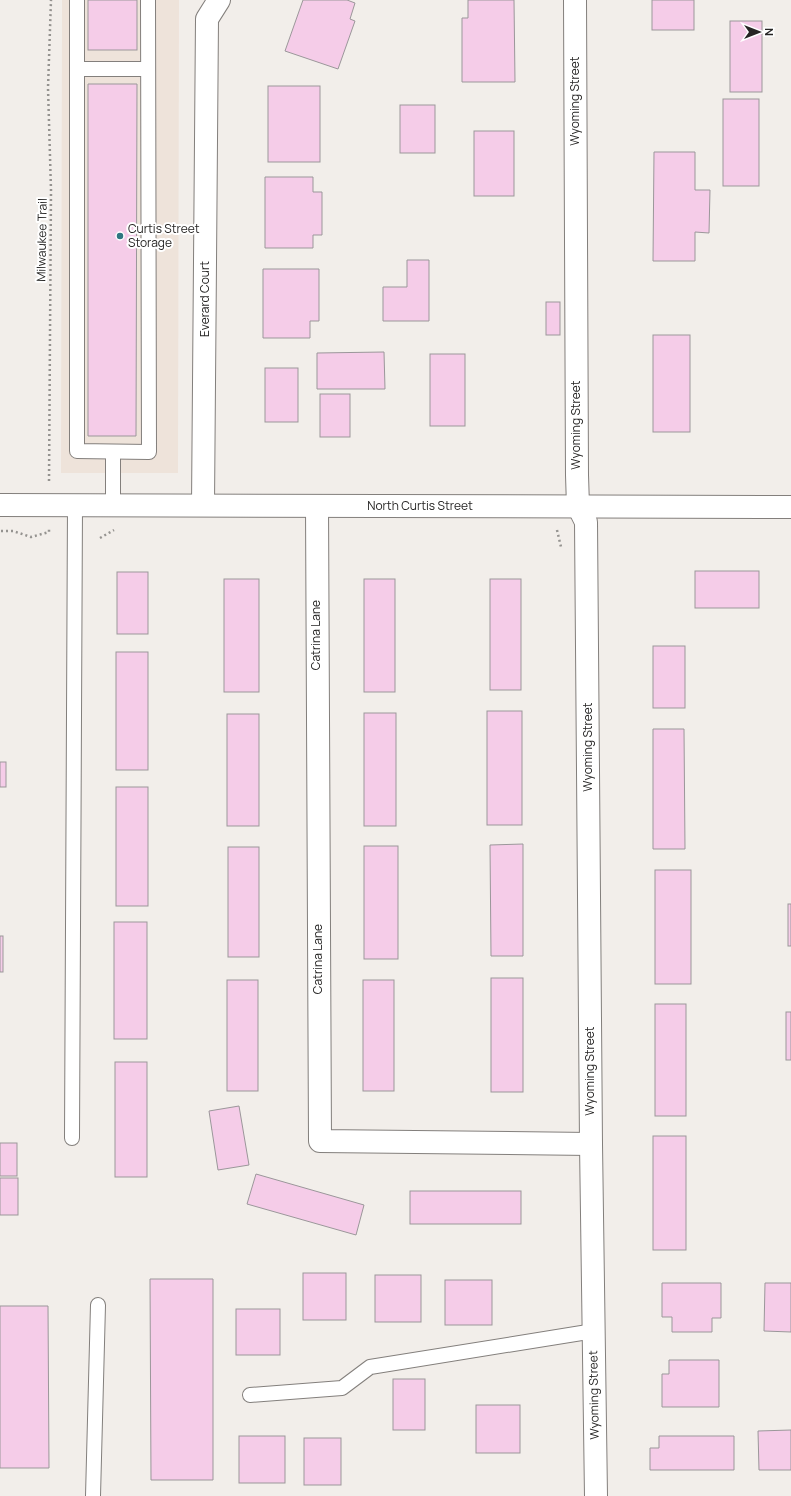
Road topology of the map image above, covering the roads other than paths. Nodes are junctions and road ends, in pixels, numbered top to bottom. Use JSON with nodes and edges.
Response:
{"nodes":[{"id":1,"x":77,"y":0,"type":"edge"},
{"id":2,"x":148,"y":0,"type":"edge"},
{"id":3,"x":219,"y":0,"type":"edge"},
{"id":4,"x":575,"y":0,"type":"edge"},
{"id":5,"x":77,"y":69,"type":"junction"},
{"id":6,"x":148,"y":69,"type":"junction"},
{"id":7,"x":113,"y":452,"type":"junction"},
{"id":8,"x":0,"y":505,"type":"edge"},
{"id":9,"x":75,"y":505,"type":"junction"},
{"id":10,"x":113,"y":505,"type":"junction"},
{"id":11,"x":203,"y":505,"type":"junction"},
{"id":12,"x":317,"y":506,"type":"junction"},
{"id":13,"x":578,"y":506,"type":"junction"},
{"id":14,"x":791,"y":507,"type":"edge"},
{"id":15,"x":72,"y":1138,"type":"dead end"},
{"id":16,"x":591,"y":1144,"type":"junction"},
{"id":17,"x":98,"y":1305,"type":"dead end"},
{"id":18,"x":594,"y":1331,"type":"junction"},
{"id":19,"x":250,"y":1395,"type":"dead end"},
{"id":20,"x":92,"y":1496,"type":"edge"},
{"id":21,"x":596,"y":1496,"type":"edge"}],
"edges":[{"from":1,"to":5,"type":"lane"},
{"from":2,"to":6,"type":"lane"},
{"from":3,"to":11,"type":"street","name":"Everard Court"},
{"from":4,"to":13,"type":"street","name":"Wyoming Street"},
{"from":5,"to":6,"type":"lane"},
{"from":5,"to":7,"type":"lane"},
{"from":6,"to":7,"type":"lane"},
{"from":7,"to":10,"type":"lane"},
{"from":8,"to":9,"type":"street","name":"North Curtis Street"},
{"from":9,"to":10,"type":"street","name":"North Curtis Street"},
{"from":9,"to":15,"type":"lane"},
{"from":10,"to":11,"type":"street","name":"North Curtis Street"},
{"from":11,"to":12,"type":"street","name":"North Curtis Street"},
{"from":12,"to":13,"type":"street","name":"North Curtis Street"},
{"from":12,"to":16,"type":"street","name":"Catrina Lane"},
{"from":13,"to":14,"type":"street","name":"North Curtis Street"},
{"from":13,"to":16,"type":"street","name":"Wyoming Street"},
{"from":16,"to":18,"type":"street","name":"Wyoming Street"},
{"from":17,"to":20,"type":"lane"},
{"from":18,"to":19,"type":"lane"},
{"from":18,"to":21,"type":"street","name":"Wyoming Street"}]}
